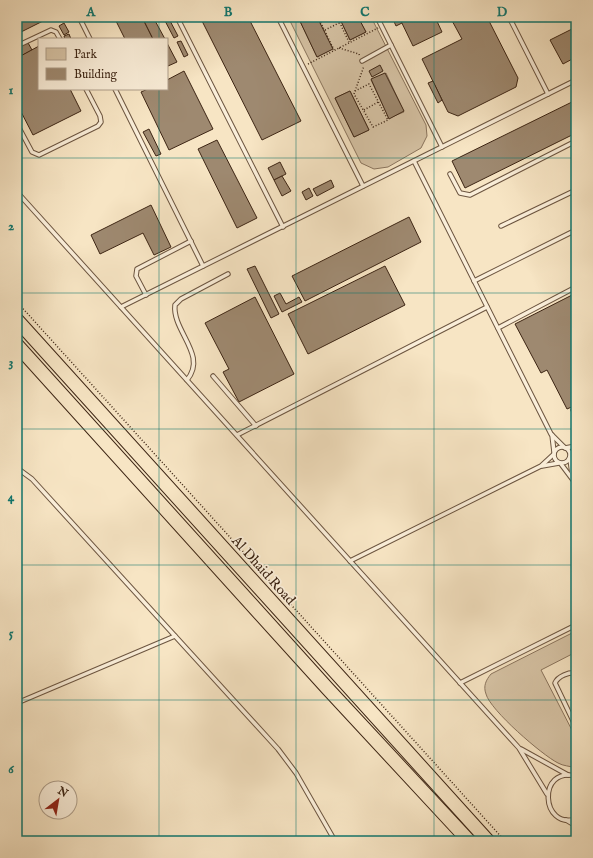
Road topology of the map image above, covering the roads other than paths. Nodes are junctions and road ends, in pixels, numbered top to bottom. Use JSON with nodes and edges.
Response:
{"nodes":[{"id":1,"x":79,"y":17,"type":"edge"},
{"id":2,"x":177,"y":17,"type":"edge"},
{"id":3,"x":278,"y":17,"type":"edge"},
{"id":4,"x":377,"y":17,"type":"edge"},
{"id":5,"x":509,"y":17,"type":"edge"},
{"id":6,"x":59,"y":38,"type":"edge"},
{"id":7,"x":90,"y":38,"type":"edge"},
{"id":8,"x":391,"y":45,"type":"junction"},
{"id":9,"x":17,"y":46,"type":"edge"},
{"id":10,"x":362,"y":61,"type":"road end"},
{"id":11,"x":576,"y":80,"type":"edge"},
{"id":12,"x":86,"y":90,"type":"edge"},
{"id":13,"x":115,"y":90,"type":"edge"},
{"id":14,"x":548,"y":94,"type":"junction"},
{"id":15,"x":17,"y":124,"type":"edge"},
{"id":16,"x":576,"y":141,"type":"edge"},
{"id":17,"x":442,"y":147,"type":"junction"},
{"id":18,"x":414,"y":161,"type":"junction"},
{"id":19,"x":450,"y":174,"type":"dead end"},
{"id":20,"x":363,"y":186,"type":"junction"},
{"id":21,"x":576,"y":190,"type":"edge"},
{"id":22,"x":17,"y":192,"type":"edge"},
{"id":23,"x":501,"y":226,"type":"dead end"},
{"id":24,"x":283,"y":227,"type":"junction"},
{"id":25,"x":576,"y":230,"type":"edge"},
{"id":26,"x":191,"y":242,"type":"junction"},
{"id":27,"x":203,"y":266,"type":"junction"},
{"id":28,"x":228,"y":274,"type":"dead end"},
{"id":29,"x":474,"y":281,"type":"junction"},
{"id":30,"x":576,"y":287,"type":"edge"},
{"id":31,"x":146,"y":295,"type":"junction"},
{"id":32,"x":121,"y":307,"type":"junction"},
{"id":33,"x":488,"y":307,"type":"junction"},
{"id":34,"x":17,"y":320,"type":"edge"},
{"id":35,"x":498,"y":328,"type":"junction"},
{"id":36,"x":17,"y":345,"type":"edge"},
{"id":37,"x":213,"y":376,"type":"dead end"},
{"id":38,"x":187,"y":380,"type":"junction"},
{"id":39,"x":256,"y":426,"type":"junction"},
{"id":40,"x":551,"y":434,"type":"junction"},
{"id":41,"x":237,"y":435,"type":"junction"},
{"id":42,"x":576,"y":446,"type":"edge"},
{"id":43,"x":565,"y":448,"type":"junction"},
{"id":44,"x":576,"y":451,"type":"edge"},
{"id":45,"x":554,"y":453,"type":"junction"},
{"id":46,"x":570,"y":458,"type":"junction"},
{"id":47,"x":560,"y":463,"type":"junction"},
{"id":48,"x":541,"y":466,"type":"junction"},
{"id":49,"x":17,"y":468,"type":"edge"},
{"id":50,"x":573,"y":477,"type":"junction"},
{"id":51,"x":576,"y":484,"type":"edge"},
{"id":52,"x":350,"y":561,"type":"junction"},
{"id":53,"x":576,"y":625,"type":"edge"},
{"id":54,"x":175,"y":636,"type":"junction"},
{"id":55,"x":576,"y":673,"type":"edge"},
{"id":56,"x":460,"y":683,"type":"junction"},
{"id":57,"x":17,"y":703,"type":"edge"},
{"id":58,"x":576,"y":727,"type":"edge"},
{"id":59,"x":519,"y":748,"type":"junction"},
{"id":60,"x":568,"y":775,"type":"junction"},
{"id":61,"x":576,"y":776,"type":"edge"},
{"id":62,"x":547,"y":794,"type":"junction"},
{"id":63,"x":565,"y":819,"type":"junction"},
{"id":64,"x":576,"y":819,"type":"edge"},
{"id":65,"x":576,"y":826,"type":"edge"},
{"id":66,"x":335,"y":841,"type":"edge"},
{"id":67,"x":469,"y":841,"type":"edge"},
{"id":68,"x":488,"y":841,"type":"edge"}],
"edges":[{"from":1,"to":7,"type":"lane"},
{"from":2,"to":24,"type":"lane"},
{"from":3,"to":20,"type":"lane"},
{"from":4,"to":8,"type":"lane"},
{"from":5,"to":14,"type":"lane"},
{"from":6,"to":9,"type":"lane"},
{"from":8,"to":10,"type":"lane"},
{"from":8,"to":17,"type":"lane"},
{"from":11,"to":14,"type":"lane"},
{"from":12,"to":15,"type":"lane"},
{"from":13,"to":26,"type":"lane"},
{"from":14,"to":17,"type":"lane"},
{"from":16,"to":19,"type":"lane"},
{"from":17,"to":18,"type":"lane"},
{"from":18,"to":20,"type":"lane"},
{"from":18,"to":29,"type":"lane"},
{"from":20,"to":24,"type":"lane"},
{"from":21,"to":23,"type":"lane"},
{"from":22,"to":32,"type":"lane"},
{"from":24,"to":27,"type":"lane"},
{"from":25,"to":29,"type":"lane"},
{"from":26,"to":27,"type":"lane"},
{"from":26,"to":31,"type":"lane"},
{"from":27,"to":31,"type":"lane"},
{"from":28,"to":38,"type":"lane"},
{"from":29,"to":33,"type":"lane"},
{"from":30,"to":35,"type":"lane"},
{"from":31,"to":32,"type":"lane"},
{"from":32,"to":38,"type":"lane"},
{"from":33,"to":35,"type":"lane"},
{"from":33,"to":39,"type":"lane"},
{"from":34,"to":68,"type":"highway","name":"Al Dhaid Road"},
{"from":35,"to":40,"type":"lane"},
{"from":36,"to":67,"type":"highway"},
{"from":37,"to":39,"type":"lane"},
{"from":38,"to":41,"type":"lane"},
{"from":39,"to":41,"type":"lane"},
{"from":40,"to":43,"type":"lane"},
{"from":40,"to":45,"type":"lane"},
{"from":41,"to":52,"type":"lane"},
{"from":42,"to":43,"type":"lane"},
{"from":43,"to":45,"type":"lane"},
{"from":43,"to":46,"type":"lane"},
{"from":44,"to":46,"type":"lane"},
{"from":45,"to":47,"type":"lane"},
{"from":45,"to":48,"type":"lane"},
{"from":46,"to":47,"type":"lane"},
{"from":46,"to":50,"type":"lane"},
{"from":47,"to":48,"type":"lane"},
{"from":47,"to":50,"type":"lane"},
{"from":48,"to":52,"type":"lane"},
{"from":49,"to":54,"type":"lane"},
{"from":50,"to":51,"type":"lane"},
{"from":52,"to":56,"type":"lane"},
{"from":53,"to":56,"type":"lane"},
{"from":54,"to":57,"type":"lane"},
{"from":54,"to":66,"type":"lane"},
{"from":55,"to":58,"type":"lane"},
{"from":56,"to":59,"type":"lane"},
{"from":59,"to":60,"type":"lane"},
{"from":59,"to":62,"type":"lane"},
{"from":60,"to":61,"type":"lane"},
{"from":60,"to":62,"type":"lane"},
{"from":62,"to":63,"type":"lane"},
{"from":63,"to":64,"type":"lane"},
{"from":63,"to":65,"type":"lane"}]}
